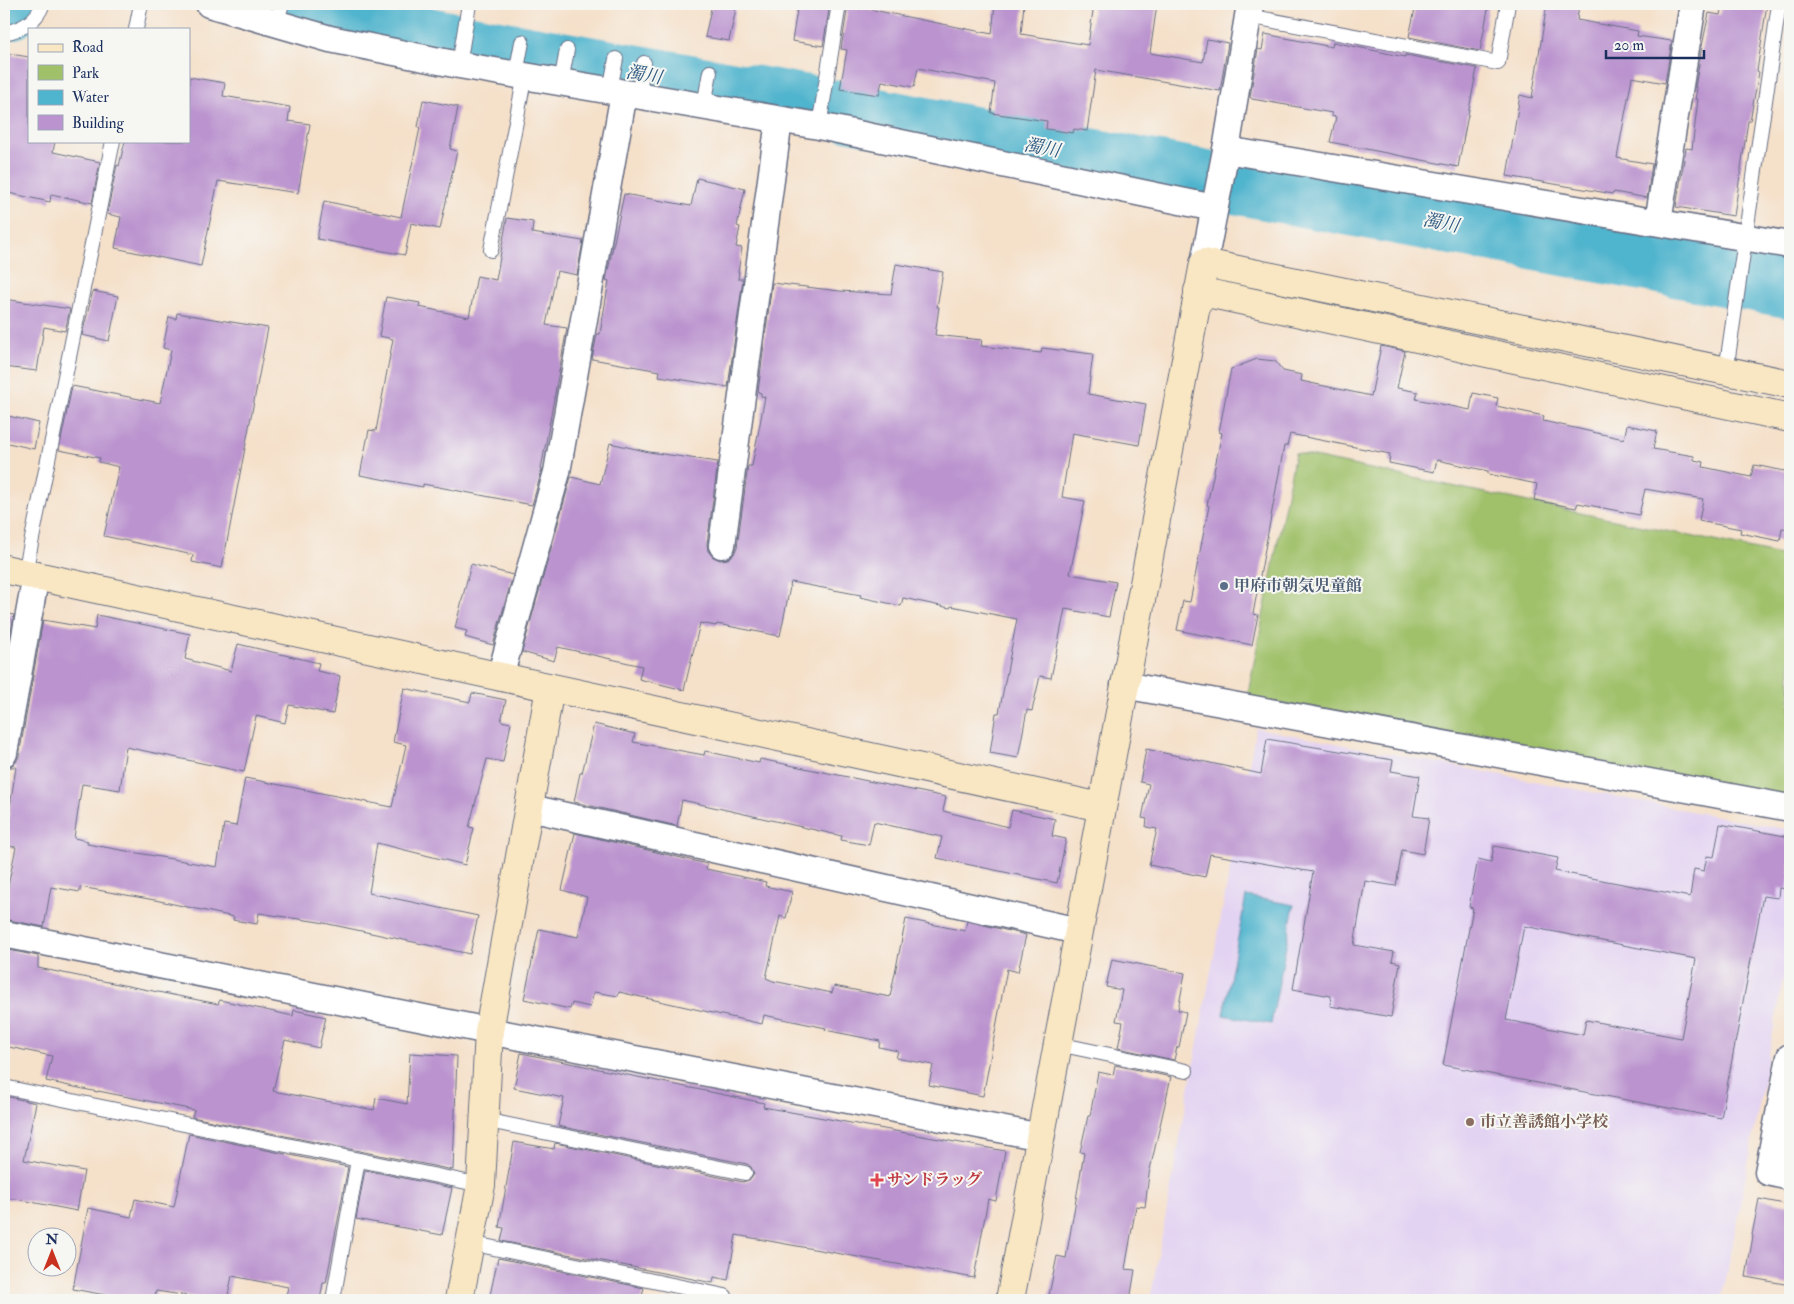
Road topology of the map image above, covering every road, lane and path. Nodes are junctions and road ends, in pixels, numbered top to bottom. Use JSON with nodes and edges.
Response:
{"nodes":[{"id":1,"x":43,"y":4,"type":"edge"},
{"id":2,"x":141,"y":4,"type":"edge"},
{"id":3,"x":209,"y":4,"type":"edge"},
{"id":4,"x":469,"y":4,"type":"edge"},
{"id":5,"x":839,"y":4,"type":"edge"},
{"id":6,"x":1508,"y":4,"type":"edge"},
{"id":7,"x":1693,"y":4,"type":"edge"},
{"id":8,"x":1779,"y":4,"type":"edge"},
{"id":9,"x":1249,"y":10,"type":"edge"},
{"id":10,"x":279,"y":13,"type":"edge"},
{"id":11,"x":136,"y":28,"type":"edge"},
{"id":12,"x":4,"y":34,"type":"edge"},
{"id":13,"x":522,"y":42,"type":"dead end"},
{"id":14,"x":567,"y":50,"type":"dead end"},
{"id":15,"x":616,"y":59,"type":"dead end"},
{"id":16,"x":459,"y":61,"type":"junction"},
{"id":17,"x":644,"y":63,"type":"dead end"},
{"id":18,"x":519,"y":71,"type":"junction"},
{"id":19,"x":710,"y":72,"type":"dead end"},
{"id":20,"x":562,"y":76,"type":"junction"},
{"id":21,"x":625,"y":88,"type":"junction"},
{"id":22,"x":705,"y":101,"type":"junction"},
{"id":23,"x":779,"y":120,"type":"junction"},
{"id":24,"x":819,"y":121,"type":"junction"},
{"id":25,"x":113,"y":142,"type":"edge"},
{"id":26,"x":1226,"y":151,"type":"junction"},
{"id":27,"x":1214,"y":206,"type":"junction"},
{"id":28,"x":1658,"y":222,"type":"junction"},
{"id":29,"x":1744,"y":242,"type":"junction"},
{"id":30,"x":1790,"y":245,"type":"edge"},
{"id":31,"x":491,"y":250,"type":"dead end"},
{"id":32,"x":1204,"y":263,"type":"junction"},
{"id":33,"x":1198,"y":291,"type":"junction"},
{"id":34,"x":1726,"y":371,"type":"junction"},
{"id":35,"x":1790,"y":384,"type":"edge"},
{"id":36,"x":1790,"y":418,"type":"edge"},
{"id":37,"x":722,"y":545,"type":"dead end"},
{"id":38,"x":21,"y":572,"type":"edge"},
{"id":39,"x":500,"y":677,"type":"junction"},
{"id":40,"x":1124,"y":685,"type":"junction"},
{"id":41,"x":550,"y":688,"type":"junction"},
{"id":42,"x":4,"y":753,"type":"edge"},
{"id":43,"x":1101,"y":807,"type":"junction"},
{"id":44,"x":530,"y":808,"type":"junction"},
{"id":45,"x":1790,"y":808,"type":"edge"},
{"id":46,"x":1078,"y":931,"type":"junction"},
{"id":47,"x":4,"y":934,"type":"edge"},
{"id":48,"x":489,"y":1031,"type":"junction"},
{"id":49,"x":1058,"y":1044,"type":"junction"},
{"id":50,"x":1790,"y":1057,"type":"edge"},
{"id":51,"x":1186,"y":1071,"type":"dead end"},
{"id":52,"x":4,"y":1086,"type":"edge"},
{"id":53,"x":484,"y":1120,"type":"junction"},
{"id":54,"x":1041,"y":1137,"type":"junction"},
{"id":55,"x":358,"y":1160,"type":"junction"},
{"id":56,"x":745,"y":1173,"type":"dead end"},
{"id":57,"x":1790,"y":1177,"type":"edge"},
{"id":58,"x":480,"y":1185,"type":"junction"},
{"id":59,"x":470,"y":1243,"type":"junction"},
{"id":60,"x":725,"y":1296,"type":"dead end"},
{"id":61,"x":333,"y":1300,"type":"edge"},
{"id":62,"x":459,"y":1300,"type":"edge"},
{"id":63,"x":1010,"y":1300,"type":"edge"}],
"edges":[{"from":1,"to":12,"type":"lane"},
{"from":2,"to":11,"type":"lane"},
{"from":3,"to":10,"type":"street"},
{"from":4,"to":16,"type":"lane"},
{"from":5,"to":24,"type":"lane"},
{"from":6,"to":9,"type":"lane"},
{"from":7,"to":28,"type":"street"},
{"from":8,"to":29,"type":"lane"},
{"from":9,"to":26,"type":"street"},
{"from":10,"to":16,"type":"street"},
{"from":13,"to":18,"type":"lane"},
{"from":14,"to":20,"type":"lane"},
{"from":15,"to":21,"type":"lane"},
{"from":16,"to":18,"type":"street"},
{"from":17,"to":21,"type":"lane"},
{"from":18,"to":20,"type":"street"},
{"from":18,"to":31,"type":"lane"},
{"from":19,"to":22,"type":"lane"},
{"from":20,"to":21,"type":"street"},
{"from":21,"to":22,"type":"street"},
{"from":21,"to":39,"type":"street"},
{"from":22,"to":23,"type":"street"},
{"from":23,"to":24,"type":"street"},
{"from":23,"to":37,"type":"street"},
{"from":24,"to":27,"type":"street"},
{"from":25,"to":38,"type":"lane"},
{"from":26,"to":27,"type":"street"},
{"from":26,"to":28,"type":"street"},
{"from":27,"to":32,"type":"street"},
{"from":28,"to":29,"type":"street"},
{"from":29,"to":30,"type":"street"},
{"from":29,"to":34,"type":"lane"},
{"from":32,"to":33,"type":"street"},
{"from":32,"to":34,"type":"street"},
{"from":33,"to":36,"type":"street"},
{"from":33,"to":40,"type":"street"},
{"from":34,"to":35,"type":"street"},
{"from":38,"to":39,"type":"street"},
{"from":38,"to":42,"type":"street"},
{"from":39,"to":41,"type":"street"},
{"from":40,"to":43,"type":"street"},
{"from":40,"to":45,"type":"street"},
{"from":41,"to":43,"type":"street"},
{"from":41,"to":44,"type":"street"},
{"from":43,"to":46,"type":"street"},
{"from":44,"to":46,"type":"street"},
{"from":44,"to":48,"type":"street"},
{"from":46,"to":49,"type":"street"},
{"from":47,"to":48,"type":"street"},
{"from":48,"to":53,"type":"street"},
{"from":48,"to":54,"type":"street"},
{"from":49,"to":51,"type":"lane"},
{"from":49,"to":54,"type":"street"},
{"from":50,"to":57,"type":"street"},
{"from":52,"to":55,"type":"lane"},
{"from":53,"to":56,"type":"lane"},
{"from":53,"to":58,"type":"street"},
{"from":54,"to":63,"type":"street"},
{"from":55,"to":58,"type":"lane"},
{"from":55,"to":61,"type":"lane"},
{"from":58,"to":59,"type":"street"},
{"from":59,"to":60,"type":"lane"},
{"from":59,"to":62,"type":"street"}]}
